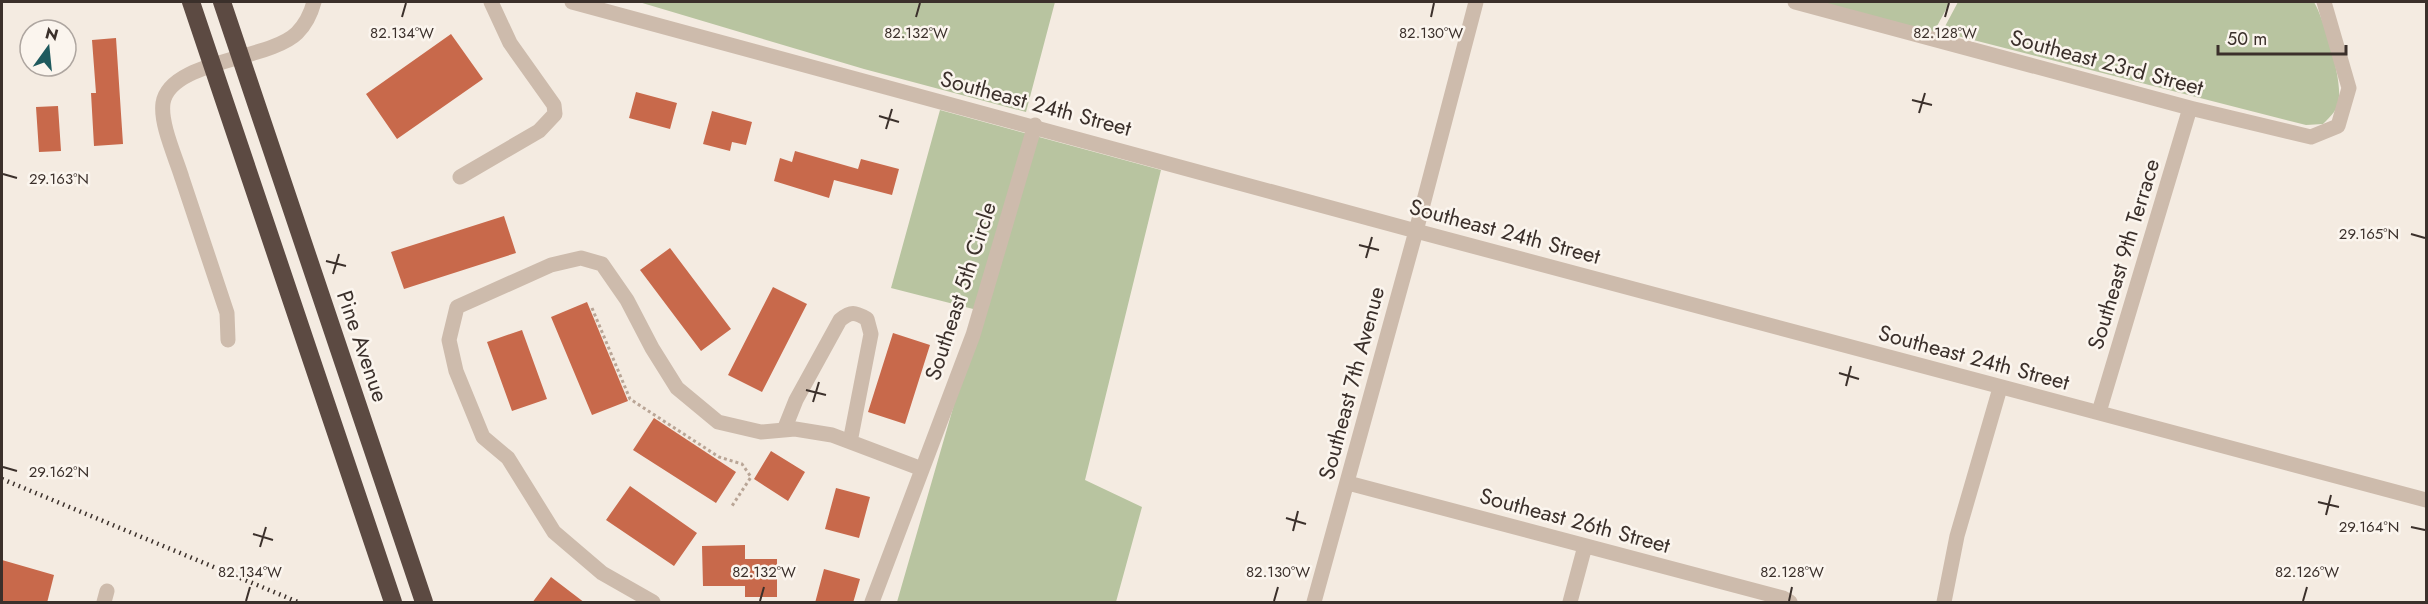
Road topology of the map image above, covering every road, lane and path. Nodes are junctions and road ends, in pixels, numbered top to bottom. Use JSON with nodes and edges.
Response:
{"nodes":[{"id":1,"x":191,"y":2,"type":"edge"},
{"id":2,"x":222,"y":2,"type":"edge"},
{"id":3,"x":314,"y":2,"type":"edge"},
{"id":4,"x":491,"y":2,"type":"edge"},
{"id":5,"x":572,"y":2,"type":"edge"},
{"id":6,"x":1476,"y":2,"type":"edge"},
{"id":7,"x":1795,"y":2,"type":"edge"},
{"id":8,"x":2324,"y":2,"type":"edge"},
{"id":9,"x":240,"y":56,"type":"junction"},
{"id":10,"x":213,"y":65,"type":"junction"},
{"id":11,"x":2190,"y":108,"type":"junction"},
{"id":12,"x":1035,"y":125,"type":"junction"},
{"id":13,"x":460,"y":177,"type":"dead end"},
{"id":14,"x":1416,"y":231,"type":"junction"},
{"id":15,"x":592,"y":308,"type":"dead end"},
{"id":16,"x":228,"y":340,"type":"dead end"},
{"id":17,"x":2000,"y":388,"type":"junction"},
{"id":18,"x":2099,"y":412,"type":"junction"},
{"id":19,"x":784,"y":429,"type":"junction"},
{"id":20,"x":850,"y":442,"type":"junction"},
{"id":21,"x":922,"y":469,"type":"junction"},
{"id":22,"x":1348,"y":483,"type":"junction"},
{"id":23,"x":2427,"y":500,"type":"edge"},
{"id":24,"x":732,"y":506,"type":"dead end"},
{"id":25,"x":1585,"y":546,"type":"junction"},
{"id":26,"x":393,"y":603,"type":"edge"},
{"id":27,"x":424,"y":603,"type":"edge"},
{"id":28,"x":653,"y":603,"type":"edge"},
{"id":29,"x":872,"y":603,"type":"edge"},
{"id":30,"x":1314,"y":603,"type":"edge"},
{"id":31,"x":1570,"y":603,"type":"edge"},
{"id":32,"x":1790,"y":603,"type":"edge"},
{"id":33,"x":1944,"y":603,"type":"edge"}],
"edges":[{"from":1,"to":10,"type":"highway"},
{"from":2,"to":9,"type":"highway","name":"Pine Avenue"},
{"from":3,"to":9,"type":"street"},
{"from":4,"to":13,"type":"street"},
{"from":5,"to":12,"type":"street","name":"Southeast 24th Street"},
{"from":6,"to":14,"type":"street","name":"Southeast 7th Avenue"},
{"from":7,"to":11,"type":"street","name":"Southeast 23rd Street"},
{"from":8,"to":11,"type":"street","name":"Southeast 23rd Street"},
{"from":9,"to":10,"type":"street"},
{"from":9,"to":27,"type":"highway","name":"Pine Avenue"},
{"from":10,"to":16,"type":"street"},
{"from":10,"to":26,"type":"highway"},
{"from":11,"to":18,"type":"street","name":"Southeast 9th Terrace"},
{"from":12,"to":14,"type":"street","name":"Southeast 24th Street"},
{"from":12,"to":21,"type":"street","name":"Southeast 5th Circle"},
{"from":14,"to":17,"type":"street","name":"Southeast 24th Street"},
{"from":14,"to":22,"type":"street","name":"Southeast 7th Avenue"},
{"from":15,"to":24,"type":"path"},
{"from":17,"to":18,"type":"street","name":"Southeast 24th Street"},
{"from":17,"to":33,"type":"street"},
{"from":18,"to":23,"type":"street","name":"Southeast 24th Street"},
{"from":19,"to":20,"type":"street"},
{"from":19,"to":20,"type":"street"},
{"from":19,"to":28,"type":"street"},
{"from":20,"to":21,"type":"street"},
{"from":21,"to":29,"type":"street","name":"Southeast 5th Circle"},
{"from":22,"to":25,"type":"street","name":"Southeast 26th Street"},
{"from":22,"to":30,"type":"street","name":"Southeast 7th Avenue"},
{"from":25,"to":31,"type":"street"},
{"from":25,"to":32,"type":"street","name":"Southeast 26th Street"}]}
